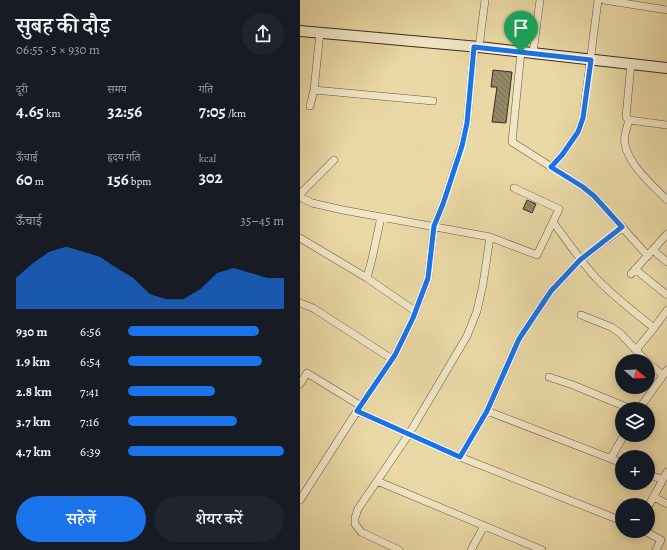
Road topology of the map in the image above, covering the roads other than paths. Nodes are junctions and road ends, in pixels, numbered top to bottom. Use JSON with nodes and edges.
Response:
{"nodes":[{"id":1,"x":485,"y":0,"type":"edge"},
{"id":2,"x":540,"y":0,"type":"edge"},
{"id":3,"x":598,"y":0,"type":"edge"},
{"id":4,"x":604,"y":0,"type":"edge"},
{"id":5,"x":655,"y":0,"type":"edge"},
{"id":6,"x":654,"y":8,"type":"junction"},
{"id":7,"x":667,"y":10,"type":"edge"},
{"id":8,"x":300,"y":31,"type":"edge"},
{"id":9,"x":320,"y":32,"type":"junction"},
{"id":10,"x":477,"y":47,"type":"junction"},
{"id":11,"x":521,"y":52,"type":"junction"},
{"id":12,"x":533,"y":53,"type":"junction"},
{"id":13,"x":591,"y":60,"type":"junction"},
{"id":14,"x":631,"y":64,"type":"junction"},
{"id":15,"x":667,"y":68,"type":"edge"},
{"id":16,"x":314,"y":90,"type":"junction"},
{"id":17,"x":433,"y":101,"type":"dead end"},
{"id":18,"x":310,"y":106,"type":"dead end"},
{"id":19,"x":629,"y":120,"type":"junction"},
{"id":20,"x":667,"y":125,"type":"edge"},
{"id":21,"x":334,"y":160,"type":"dead end"},
{"id":22,"x":551,"y":167,"type":"junction"},
{"id":23,"x":514,"y":188,"type":"dead end"},
{"id":24,"x":300,"y":194,"type":"edge"},
{"id":25,"x":300,"y":197,"type":"edge"},
{"id":26,"x":667,"y":200,"type":"edge"},
{"id":27,"x":381,"y":217,"type":"junction"},
{"id":28,"x":553,"y":222,"type":"junction"},
{"id":29,"x":434,"y":226,"type":"junction"},
{"id":30,"x":622,"y":227,"type":"junction"},
{"id":31,"x":667,"y":234,"type":"edge"},
{"id":32,"x":490,"y":237,"type":"junction"},
{"id":33,"x":300,"y":238,"type":"edge"},
{"id":34,"x":650,"y":253,"type":"junction"},
{"id":35,"x":580,"y":260,"type":"junction"},
{"id":36,"x":667,"y":262,"type":"edge"},
{"id":37,"x":367,"y":278,"type":"junction"},
{"id":38,"x":667,"y":295,"type":"edge"},
{"id":39,"x":300,"y":303,"type":"edge"},
{"id":40,"x":667,"y":310,"type":"edge"},
{"id":41,"x":415,"y":311,"type":"junction"},
{"id":42,"x":581,"y":315,"type":"dead end"},
{"id":43,"x":654,"y":328,"type":"junction"},
{"id":44,"x":636,"y":350,"type":"junction"},
{"id":45,"x":640,"y":354,"type":"edge"},
{"id":46,"x":392,"y":359,"type":"junction"},
{"id":47,"x":655,"y":366,"type":"edge"},
{"id":48,"x":304,"y":372,"type":"edge"},
{"id":49,"x":665,"y":372,"type":"edge"},
{"id":50,"x":549,"y":377,"type":"dead end"},
{"id":51,"x":300,"y":384,"type":"edge"},
{"id":52,"x":615,"y":402,"type":"edge"},
{"id":53,"x":644,"y":402,"type":"edge"},
{"id":54,"x":359,"y":409,"type":"junction"},
{"id":55,"x":487,"y":411,"type":"junction"},
{"id":56,"x":409,"y":434,"type":"junction"},
{"id":57,"x":620,"y":442,"type":"edge"},
{"id":58,"x":460,"y":457,"type":"junction"},
{"id":59,"x":611,"y":458,"type":"junction"},
{"id":60,"x":615,"y":460,"type":"edge"},
{"id":61,"x":667,"y":472,"type":"edge"},
{"id":62,"x":655,"y":477,"type":"edge"},
{"id":63,"x":663,"y":480,"type":"junction"},
{"id":64,"x":377,"y":481,"type":"junction"},
{"id":65,"x":654,"y":497,"type":"joint"},
{"id":66,"x":300,"y":500,"type":"edge"},
{"id":67,"x":667,"y":504,"type":"edge"},
{"id":68,"x":615,"y":517,"type":"edge"},
{"id":69,"x":484,"y":526,"type":"junction"},
{"id":70,"x":655,"y":537,"type":"edge"},
{"id":71,"x":537,"y":549,"type":"edge"},
{"id":72,"x":399,"y":550,"type":"edge"},
{"id":73,"x":471,"y":550,"type":"edge"},
{"id":74,"x":656,"y":550,"type":"edge"}],
"edges":[{"from":1,"to":10,"type":"street"},
{"from":2,"to":12,"type":"street"},
{"from":3,"to":13,"type":"street"},
{"from":4,"to":6,"type":"street"},
{"from":5,"to":6,"type":"street"},
{"from":6,"to":7,"type":"street"},
{"from":8,"to":9,"type":"street"},
{"from":9,"to":10,"type":"street"},
{"from":9,"to":16,"type":"street"},
{"from":10,"to":11,"type":"street"},
{"from":10,"to":29,"type":"street"},
{"from":11,"to":12,"type":"street"},
{"from":11,"to":22,"type":"street"},
{"from":12,"to":13,"type":"street"},
{"from":13,"to":14,"type":"street"},
{"from":13,"to":22,"type":"street"},
{"from":14,"to":15,"type":"street"},
{"from":14,"to":19,"type":"street"},
{"from":16,"to":17,"type":"street"},
{"from":16,"to":18,"type":"street"},
{"from":19,"to":20,"type":"street"},
{"from":19,"to":26,"type":"street"},
{"from":21,"to":24,"type":"street"},
{"from":22,"to":30,"type":"street"},
{"from":23,"to":28,"type":"street"},
{"from":25,"to":27,"type":"street"},
{"from":27,"to":29,"type":"street"},
{"from":27,"to":37,"type":"street"},
{"from":28,"to":32,"type":"street"},
{"from":28,"to":35,"type":"street"},
{"from":29,"to":32,"type":"street"},
{"from":29,"to":41,"type":"street"},
{"from":30,"to":34,"type":"street"},
{"from":30,"to":35,"type":"street"},
{"from":31,"to":34,"type":"street"},
{"from":32,"to":56,"type":"street"},
{"from":33,"to":37,"type":"street"},
{"from":34,"to":36,"type":"street"},
{"from":34,"to":38,"type":"street"},
{"from":35,"to":43,"type":"street"},
{"from":35,"to":55,"type":"street"},
{"from":37,"to":41,"type":"street"},
{"from":39,"to":46,"type":"street"},
{"from":40,"to":43,"type":"street"},
{"from":41,"to":46,"type":"street"},
{"from":42,"to":44,"type":"street"},
{"from":43,"to":44,"type":"street"},
{"from":44,"to":45,"type":"street"},
{"from":46,"to":54,"type":"street"},
{"from":47,"to":49,"type":"street"},
{"from":48,"to":51,"type":"street"},
{"from":48,"to":54,"type":"street"},
{"from":49,"to":53,"type":"street"},
{"from":50,"to":52,"type":"street"},
{"from":54,"to":56,"type":"street"},
{"from":54,"to":66,"type":"street"},
{"from":55,"to":58,"type":"street"},
{"from":55,"to":59,"type":"street"},
{"from":56,"to":58,"type":"street"},
{"from":56,"to":64,"type":"street"},
{"from":57,"to":59,"type":"street"},
{"from":58,"to":68,"type":"street"},
{"from":59,"to":60,"type":"street"},
{"from":61,"to":63,"type":"street"},
{"from":62,"to":63,"type":"street"},
{"from":63,"to":65,"type":"street"},
{"from":64,"to":69,"type":"street"},
{"from":64,"to":72,"type":"street"},
{"from":65,"to":67,"type":"street"},
{"from":69,"to":71,"type":"street"},
{"from":69,"to":73,"type":"street"},
{"from":70,"to":74,"type":"street"}]}
